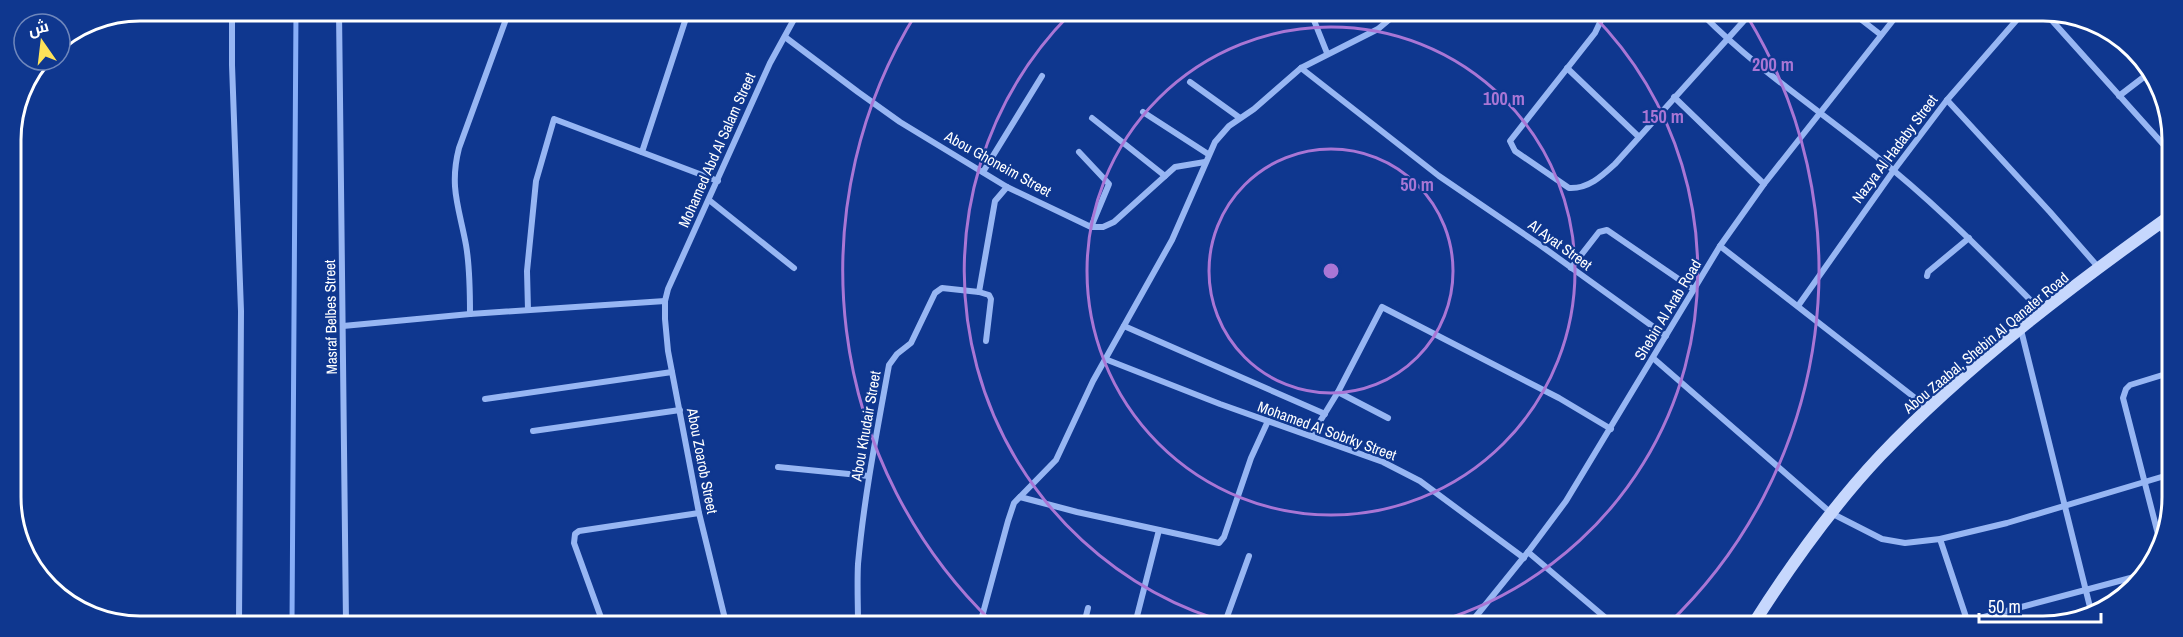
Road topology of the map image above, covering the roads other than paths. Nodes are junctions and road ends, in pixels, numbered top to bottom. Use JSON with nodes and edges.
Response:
{"nodes":[{"id":1,"x":232,"y":21,"type":"edge"},
{"id":2,"x":339,"y":21,"type":"edge"},
{"id":3,"x":505,"y":21,"type":"edge"},
{"id":4,"x":685,"y":21,"type":"edge"},
{"id":5,"x":793,"y":21,"type":"edge"},
{"id":6,"x":1314,"y":21,"type":"edge"},
{"id":7,"x":1387,"y":21,"type":"edge"},
{"id":8,"x":1601,"y":21,"type":"edge"},
{"id":9,"x":1709,"y":21,"type":"edge"},
{"id":10,"x":1743,"y":21,"type":"edge"},
{"id":11,"x":1863,"y":21,"type":"edge"},
{"id":12,"x":1892,"y":21,"type":"edge"},
{"id":13,"x":2016,"y":21,"type":"edge"},
{"id":14,"x":2054,"y":22,"type":"edge"},
{"id":15,"x":1881,"y":35,"type":"junction"},
{"id":16,"x":785,"y":37,"type":"junction"},
{"id":17,"x":1726,"y":39,"type":"junction"},
{"id":18,"x":1327,"y":53,"type":"junction"},
{"id":19,"x":1301,"y":68,"type":"junction"},
{"id":20,"x":1567,"y":68,"type":"junction"},
{"id":21,"x":1042,"y":76,"type":"dead end"},
{"id":22,"x":2144,"y":77,"type":"edge"},
{"id":23,"x":1191,"y":82,"type":"dead end"},
{"id":24,"x":2119,"y":96,"type":"junction"},
{"id":25,"x":1674,"y":97,"type":"junction"},
{"id":26,"x":1947,"y":100,"type":"junction"},
{"id":27,"x":1143,"y":112,"type":"dead end"},
{"id":28,"x":1821,"y":112,"type":"junction"},
{"id":29,"x":1092,"y":118,"type":"dead end"},
{"id":30,"x":1240,"y":118,"type":"junction"},
{"id":31,"x":1639,"y":137,"type":"junction"},
{"id":32,"x":2162,"y":143,"type":"edge"},
{"id":33,"x":642,"y":152,"type":"junction"},
{"id":34,"x":1079,"y":152,"type":"dead end"},
{"id":35,"x":1208,"y":154,"type":"junction"},
{"id":36,"x":1204,"y":162,"type":"junction"},
{"id":37,"x":1894,"y":170,"type":"junction"},
{"id":38,"x":983,"y":172,"type":"junction"},
{"id":39,"x":1165,"y":176,"type":"junction"},
{"id":40,"x":718,"y":181,"type":"junction"},
{"id":41,"x":1764,"y":184,"type":"junction"},
{"id":42,"x":1007,"y":187,"type":"junction"},
{"id":43,"x":709,"y":200,"type":"junction"},
{"id":44,"x":2162,"y":221,"type":"edge"},
{"id":45,"x":2158,"y":224,"type":"junction"},
{"id":46,"x":1091,"y":227,"type":"junction"},
{"id":47,"x":2162,"y":229,"type":"edge"},
{"id":48,"x":1969,"y":238,"type":"junction"},
{"id":49,"x":1720,"y":246,"type":"junction"},
{"id":50,"x":794,"y":268,"type":"dead end"},
{"id":51,"x":1571,"y":268,"type":"junction"},
{"id":52,"x":2099,"y":268,"type":"junction"},
{"id":53,"x":1928,"y":276,"type":"dead end"},
{"id":54,"x":1693,"y":289,"type":"junction"},
{"id":55,"x":979,"y":292,"type":"junction"},
{"id":56,"x":665,"y":301,"type":"junction"},
{"id":57,"x":1798,"y":306,"type":"junction"},
{"id":58,"x":528,"y":310,"type":"junction"},
{"id":59,"x":2043,"y":312,"type":"junction"},
{"id":60,"x":470,"y":314,"type":"junction"},
{"id":61,"x":343,"y":326,"type":"junction"},
{"id":62,"x":1124,"y":326,"type":"junction"},
{"id":63,"x":2020,"y":330,"type":"junction"},
{"id":64,"x":1665,"y":336,"type":"junction"},
{"id":65,"x":986,"y":341,"type":"dead end"},
{"id":66,"x":1653,"y":358,"type":"junction"},
{"id":67,"x":1105,"y":359,"type":"junction"},
{"id":68,"x":672,"y":372,"type":"junction"},
{"id":69,"x":2162,"y":375,"type":"edge"},
{"id":70,"x":1338,"y":392,"type":"junction"},
{"id":71,"x":485,"y":399,"type":"dead end"},
{"id":72,"x":1928,"y":408,"type":"junction"},
{"id":73,"x":680,"y":410,"type":"junction"},
{"id":74,"x":1325,"y":414,"type":"junction"},
{"id":75,"x":1388,"y":418,"type":"dead end"},
{"id":76,"x":1268,"y":421,"type":"junction"},
{"id":77,"x":1611,"y":429,"type":"junction"},
{"id":78,"x":533,"y":431,"type":"dead end"},
{"id":79,"x":1311,"y":436,"type":"junction"},
{"id":80,"x":778,"y":467,"type":"dead end"},
{"id":81,"x":869,"y":476,"type":"junction"},
{"id":82,"x":2162,"y":477,"type":"edge"},
{"id":83,"x":2145,"y":483,"type":"junction"},
{"id":84,"x":1020,"y":496,"type":"junction"},
{"id":85,"x":2064,"y":507,"type":"junction"},
{"id":86,"x":699,"y":513,"type":"junction"},
{"id":87,"x":1831,"y":513,"type":"junction"},
{"id":88,"x":1159,"y":530,"type":"junction"},
{"id":89,"x":2157,"y":531,"type":"edge"},
{"id":90,"x":1940,"y":539,"type":"junction"},
{"id":91,"x":1526,"y":555,"type":"junction"},
{"id":92,"x":1250,"y":556,"type":"dead end"},
{"id":93,"x":2128,"y":579,"type":"edge"},
{"id":94,"x":2086,"y":591,"type":"junction"},
{"id":95,"x":2090,"y":607,"type":"edge"},
{"id":96,"x":1088,"y":608,"type":"dead end"},
{"id":97,"x":239,"y":616,"type":"edge"},
{"id":98,"x":346,"y":616,"type":"edge"},
{"id":99,"x":600,"y":616,"type":"edge"},
{"id":100,"x":724,"y":616,"type":"edge"},
{"id":101,"x":858,"y":616,"type":"edge"},
{"id":102,"x":982,"y":616,"type":"edge"},
{"id":103,"x":1086,"y":616,"type":"edge"},
{"id":104,"x":1137,"y":616,"type":"edge"},
{"id":105,"x":1227,"y":616,"type":"edge"},
{"id":106,"x":1476,"y":616,"type":"edge"},
{"id":107,"x":1603,"y":616,"type":"edge"},
{"id":108,"x":1759,"y":616,"type":"edge"},
{"id":109,"x":1966,"y":616,"type":"edge"},
{"id":110,"x":1994,"y":616,"type":"edge"}],
"edges":[{"from":1,"to":97,"type":"street"},
{"from":2,"to":61,"type":"street","name":"Masraf Belbes Street"},
{"from":3,"to":60,"type":"street"},
{"from":4,"to":33,"type":"street"},
{"from":5,"to":16,"type":"street","name":"Mohamed Abd Al Salam Street"},
{"from":6,"to":18,"type":"street"},
{"from":7,"to":18,"type":"street"},
{"from":8,"to":20,"type":"street"},
{"from":9,"to":17,"type":"street"},
{"from":10,"to":17,"type":"street"},
{"from":11,"to":15,"type":"street"},
{"from":12,"to":15,"type":"street","name":"Shebin Al Arab Road"},
{"from":13,"to":26,"type":"street","name":"Nazya Al Hadaby Street"},
{"from":14,"to":24,"type":"street"},
{"from":15,"to":28,"type":"street","name":"Shebin Al Arab Road"},
{"from":16,"to":38,"type":"street","name":"Abou Ghoneim Street"},
{"from":16,"to":40,"type":"street","name":"Mohamed Abd Al Salam Street"},
{"from":17,"to":25,"type":"street"},
{"from":17,"to":28,"type":"street"},
{"from":18,"to":19,"type":"street"},
{"from":19,"to":30,"type":"street"},
{"from":19,"to":51,"type":"street","name":"Al Ayat Street"},
{"from":20,"to":31,"type":"street"},
{"from":20,"to":31,"type":"street"},
{"from":21,"to":38,"type":"street"},
{"from":22,"to":24,"type":"street"},
{"from":23,"to":30,"type":"street"},
{"from":24,"to":32,"type":"street"},
{"from":25,"to":31,"type":"street"},
{"from":25,"to":41,"type":"street"},
{"from":26,"to":37,"type":"street","name":"Nazya Al Hadaby Street"},
{"from":26,"to":52,"type":"street"},
{"from":27,"to":35,"type":"street"},
{"from":28,"to":37,"type":"street"},
{"from":28,"to":41,"type":"street","name":"Shebin Al Arab Road"},
{"from":29,"to":39,"type":"street"},
{"from":30,"to":35,"type":"street"},
{"from":33,"to":40,"type":"street"},
{"from":33,"to":58,"type":"street"},
{"from":34,"to":46,"type":"street"},
{"from":35,"to":36,"type":"street"},
{"from":36,"to":39,"type":"street"},
{"from":36,"to":62,"type":"street"},
{"from":37,"to":48,"type":"street"},
{"from":37,"to":57,"type":"street","name":"Nazya Al Hadaby Street"},
{"from":38,"to":42,"type":"street","name":"Abou Ghoneim Street"},
{"from":39,"to":46,"type":"street"},
{"from":40,"to":43,"type":"street","name":"Mohamed Abd Al Salam Street"},
{"from":41,"to":49,"type":"street","name":"Shebin Al Arab Road"},
{"from":42,"to":46,"type":"street","name":"Abou Ghoneim Street"},
{"from":42,"to":55,"type":"street"},
{"from":43,"to":50,"type":"street"},
{"from":43,"to":56,"type":"street","name":"Mohamed Abd Al Salam Street"},
{"from":44,"to":45,"type":"street","name":"Abou Zaabal, Shebin Al Qanater Road"},
{"from":45,"to":47,"type":"street"},
{"from":45,"to":52,"type":"street","name":"Abou Zaabal, Shebin Al Qanater Road"},
{"from":48,"to":53,"type":"street"},
{"from":48,"to":59,"type":"street"},
{"from":49,"to":54,"type":"street","name":"Shebin Al Arab Road"},
{"from":49,"to":57,"type":"street"},
{"from":51,"to":54,"type":"street"},
{"from":51,"to":64,"type":"street","name":"Al Ayat Street"},
{"from":52,"to":59,"type":"street","name":"Abou Zaabal, Shebin Al Qanater Road"},
{"from":54,"to":64,"type":"street","name":"Shebin Al Arab Road"},
{"from":55,"to":65,"type":"street","name":"Abou Khudair Street"},
{"from":55,"to":81,"type":"street","name":"Abou Khudair Street"},
{"from":56,"to":58,"type":"street"},
{"from":56,"to":68,"type":"street","name":"Abou Zoarob Street"},
{"from":57,"to":72,"type":"street"},
{"from":58,"to":60,"type":"street"},
{"from":59,"to":63,"type":"street","name":"Abou Zaabal, Shebin Al Qanater Road"},
{"from":60,"to":61,"type":"street"},
{"from":61,"to":98,"type":"street","name":"Masraf Belbes Street"},
{"from":62,"to":67,"type":"street"},
{"from":62,"to":74,"type":"street"},
{"from":63,"to":72,"type":"street","name":"Abou Zaabal, Shebin Al Qanater Road"},
{"from":63,"to":85,"type":"street"},
{"from":64,"to":66,"type":"street","name":"Shebin Al Arab Road"},
{"from":66,"to":77,"type":"street","name":"Shebin Al Arab Road"},
{"from":66,"to":87,"type":"street"},
{"from":67,"to":76,"type":"street","name":"Mohamed Al Sobrky Street"},
{"from":67,"to":84,"type":"street"},
{"from":68,"to":71,"type":"street"},
{"from":68,"to":73,"type":"street","name":"Abou Zoarob Street"},
{"from":69,"to":83,"type":"street"},
{"from":70,"to":74,"type":"street"},
{"from":70,"to":75,"type":"street"},
{"from":70,"to":77,"type":"street"},
{"from":72,"to":87,"type":"street","name":"Abou Zaabal, Shebin Al Qanater Road"},
{"from":73,"to":78,"type":"street"},
{"from":73,"to":86,"type":"street","name":"Abou Zoarob Street"},
{"from":74,"to":79,"type":"street"},
{"from":76,"to":79,"type":"street","name":"Mohamed Al Sobrky Street"},
{"from":76,"to":88,"type":"street"},
{"from":77,"to":91,"type":"street","name":"Shebin Al Arab Road"},
{"from":79,"to":91,"type":"street","name":"Mohamed Al Sobrky Street"},
{"from":80,"to":81,"type":"street"},
{"from":81,"to":101,"type":"street","name":"Abou Khudair Street"},
{"from":82,"to":83,"type":"street"},
{"from":83,"to":85,"type":"street"},
{"from":83,"to":89,"type":"street"},
{"from":84,"to":88,"type":"street"},
{"from":84,"to":102,"type":"street"},
{"from":85,"to":90,"type":"street"},
{"from":85,"to":94,"type":"street"},
{"from":86,"to":99,"type":"street"},
{"from":86,"to":100,"type":"street","name":"Abou Zoarob Street"},
{"from":87,"to":90,"type":"street"},
{"from":87,"to":108,"type":"street","name":"Abou Zaabal, Shebin Al Qanater Road"},
{"from":88,"to":104,"type":"street"},
{"from":90,"to":109,"type":"street"},
{"from":91,"to":106,"type":"street","name":"Shebin Al Arab Road"},
{"from":91,"to":107,"type":"street","name":"Mohamed Al Sobrky Street"},
{"from":92,"to":105,"type":"street"},
{"from":93,"to":94,"type":"street"},
{"from":94,"to":95,"type":"street"},
{"from":94,"to":110,"type":"street"},
{"from":96,"to":103,"type":"street"}]}
